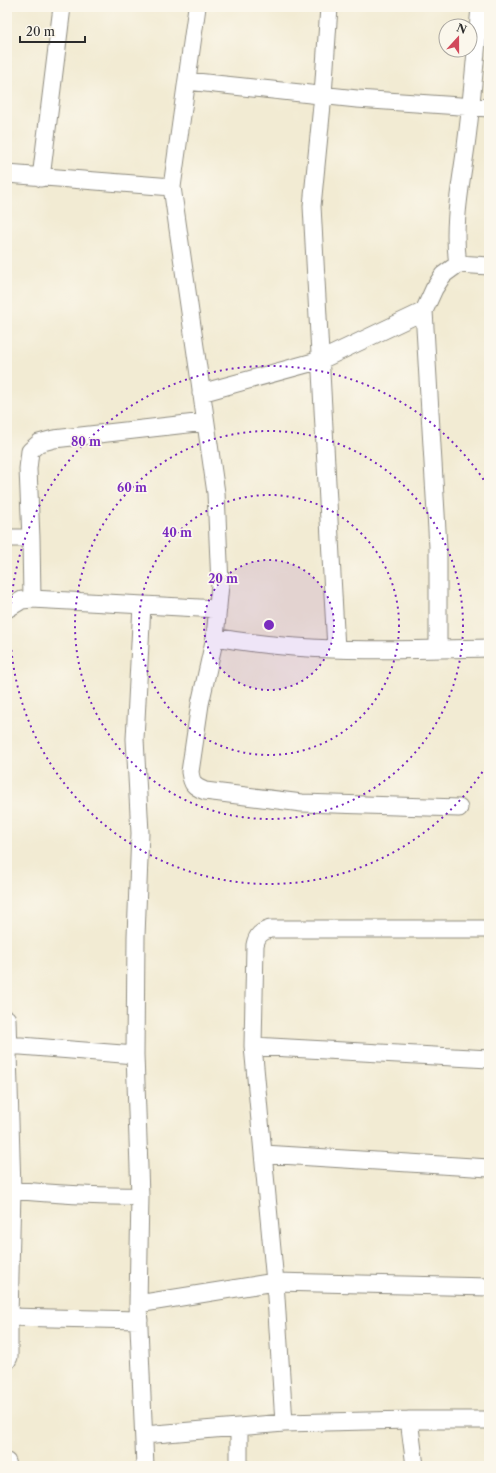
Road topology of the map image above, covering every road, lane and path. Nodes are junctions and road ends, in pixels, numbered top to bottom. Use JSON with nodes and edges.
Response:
{"nodes":[{"id":1,"x":62,"y":7,"type":"edge"},
{"id":2,"x":197,"y":7,"type":"edge"},
{"id":3,"x":329,"y":7,"type":"edge"},
{"id":4,"x":480,"y":7,"type":"edge"},
{"id":5,"x":187,"y":80,"type":"junction"},
{"id":6,"x":323,"y":95,"type":"junction"},
{"id":7,"x":471,"y":106,"type":"junction"},
{"id":8,"x":489,"y":108,"type":"edge"},
{"id":9,"x":7,"y":174,"type":"edge"},
{"id":10,"x":41,"y":178,"type":"junction"},
{"id":11,"x":172,"y":187,"type":"junction"},
{"id":12,"x":458,"y":264,"type":"junction"},
{"id":13,"x":489,"y":266,"type":"edge"},
{"id":14,"x":424,"y":311,"type":"junction"},
{"id":15,"x":321,"y":360,"type":"junction"},
{"id":16,"x":201,"y":393,"type":"junction"},
{"id":17,"x":206,"y":422,"type":"junction"},
{"id":18,"x":7,"y":538,"type":"edge"},
{"id":19,"x":32,"y":538,"type":"junction"},
{"id":20,"x":32,"y":599,"type":"junction"},
{"id":21,"x":142,"y":605,"type":"junction"},
{"id":22,"x":7,"y":609,"type":"edge"},
{"id":23,"x":218,"y":609,"type":"junction"},
{"id":24,"x":215,"y":638,"type":"junction"},
{"id":25,"x":489,"y":648,"type":"edge"},
{"id":26,"x":336,"y":649,"type":"junction"},
{"id":27,"x":438,"y":649,"type":"junction"},
{"id":28,"x":459,"y":808,"type":"dead end"},
{"id":29,"x":489,"y":929,"type":"edge"},
{"id":30,"x":7,"y":1019,"type":"edge"},
{"id":31,"x":8,"y":1045,"type":"edge"},
{"id":32,"x":253,"y":1046,"type":"junction"},
{"id":33,"x":136,"y":1055,"type":"junction"},
{"id":34,"x":489,"y":1059,"type":"edge"},
{"id":35,"x":264,"y":1154,"type":"junction"},
{"id":36,"x":489,"y":1168,"type":"edge"},
{"id":37,"x":12,"y":1190,"type":"junction"},
{"id":38,"x":140,"y":1196,"type":"junction"},
{"id":39,"x":275,"y":1282,"type":"junction"},
{"id":40,"x":489,"y":1287,"type":"edge"},
{"id":41,"x":138,"y":1312,"type":"junction"},
{"id":42,"x":9,"y":1317,"type":"junction"},
{"id":43,"x":7,"y":1361,"type":"edge"},
{"id":44,"x":409,"y":1420,"type":"junction"},
{"id":45,"x":489,"y":1420,"type":"edge"},
{"id":46,"x":284,"y":1423,"type":"junction"},
{"id":47,"x":239,"y":1427,"type":"junction"},
{"id":48,"x":144,"y":1435,"type":"junction"},
{"id":49,"x":7,"y":1462,"type":"edge"},
{"id":50,"x":8,"y":1466,"type":"edge"},
{"id":51,"x":145,"y":1466,"type":"edge"},
{"id":52,"x":239,"y":1466,"type":"edge"},
{"id":53,"x":415,"y":1466,"type":"edge"}],
"edges":[{"from":1,"to":10,"type":"street"},
{"from":2,"to":5,"type":"street"},
{"from":3,"to":6,"type":"street"},
{"from":4,"to":7,"type":"street"},
{"from":5,"to":6,"type":"street"},
{"from":5,"to":11,"type":"street"},
{"from":6,"to":7,"type":"street"},
{"from":6,"to":15,"type":"street"},
{"from":7,"to":8,"type":"street"},
{"from":7,"to":12,"type":"street"},
{"from":9,"to":10,"type":"street"},
{"from":10,"to":11,"type":"street"},
{"from":11,"to":16,"type":"street"},
{"from":12,"to":13,"type":"street"},
{"from":12,"to":14,"type":"street"},
{"from":14,"to":15,"type":"street"},
{"from":14,"to":27,"type":"street"},
{"from":15,"to":16,"type":"street"},
{"from":15,"to":26,"type":"street"},
{"from":16,"to":17,"type":"street"},
{"from":17,"to":19,"type":"street"},
{"from":17,"to":23,"type":"street"},
{"from":18,"to":19,"type":"street"},
{"from":19,"to":20,"type":"street"},
{"from":20,"to":21,"type":"street"},
{"from":20,"to":22,"type":"street"},
{"from":21,"to":23,"type":"street"},
{"from":21,"to":33,"type":"street"},
{"from":23,"to":24,"type":"street"},
{"from":24,"to":26,"type":"street"},
{"from":24,"to":28,"type":"street"},
{"from":25,"to":27,"type":"street"},
{"from":26,"to":27,"type":"street"},
{"from":29,"to":32,"type":"street"},
{"from":30,"to":31,"type":"street"},
{"from":31,"to":33,"type":"street"},
{"from":31,"to":37,"type":"street"},
{"from":32,"to":34,"type":"street"},
{"from":32,"to":35,"type":"street"},
{"from":33,"to":38,"type":"street"},
{"from":35,"to":36,"type":"street"},
{"from":35,"to":39,"type":"street"},
{"from":37,"to":38,"type":"street"},
{"from":37,"to":42,"type":"street"},
{"from":38,"to":41,"type":"street"},
{"from":39,"to":40,"type":"street"},
{"from":39,"to":41,"type":"street"},
{"from":39,"to":46,"type":"street"},
{"from":41,"to":42,"type":"street"},
{"from":41,"to":48,"type":"street"},
{"from":42,"to":43,"type":"street"},
{"from":44,"to":45,"type":"street"},
{"from":44,"to":46,"type":"street"},
{"from":44,"to":53,"type":"street"},
{"from":46,"to":47,"type":"street"},
{"from":47,"to":48,"type":"street"},
{"from":47,"to":52,"type":"street"},
{"from":48,"to":51,"type":"street"},
{"from":49,"to":50,"type":"street"}]}
